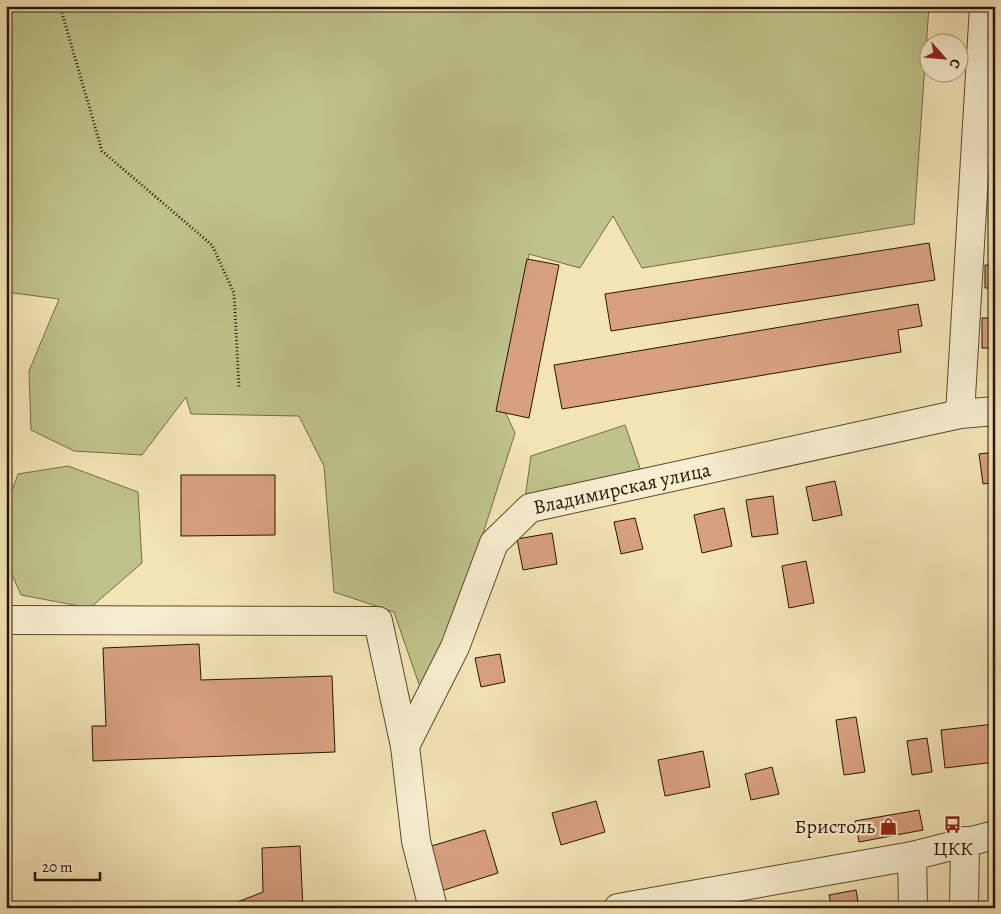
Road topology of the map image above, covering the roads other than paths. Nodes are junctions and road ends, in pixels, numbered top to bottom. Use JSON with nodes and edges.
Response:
{"nodes":[{"id":1,"x":984,"y":6,"type":"edge"},
{"id":2,"x":995,"y":411,"type":"edge"},
{"id":3,"x":960,"y":414,"type":"junction"},
{"id":4,"x":6,"y":620,"type":"edge"},
{"id":5,"x":405,"y":746,"type":"junction"},
{"id":6,"x":995,"y":835,"type":"edge"},
{"id":7,"x":965,"y":841,"type":"junction"},
{"id":8,"x":912,"y":856,"type":"junction"},
{"id":9,"x":433,"y":908,"type":"edge"},
{"id":10,"x":618,"y":908,"type":"edge"},
{"id":11,"x":913,"y":908,"type":"edge"},
{"id":12,"x":964,"y":908,"type":"edge"}],
"edges":[{"from":1,"to":3,"type":"street"},
{"from":2,"to":3,"type":"street","name":"Владимирская улица"},
{"from":3,"to":5,"type":"street","name":"Владимирская улица"},
{"from":4,"to":5,"type":"street"},
{"from":5,"to":9,"type":"street"},
{"from":6,"to":7,"type":"street"},
{"from":7,"to":8,"type":"street"},
{"from":7,"to":12,"type":"street"},
{"from":8,"to":10,"type":"street"},
{"from":8,"to":11,"type":"street"}]}
